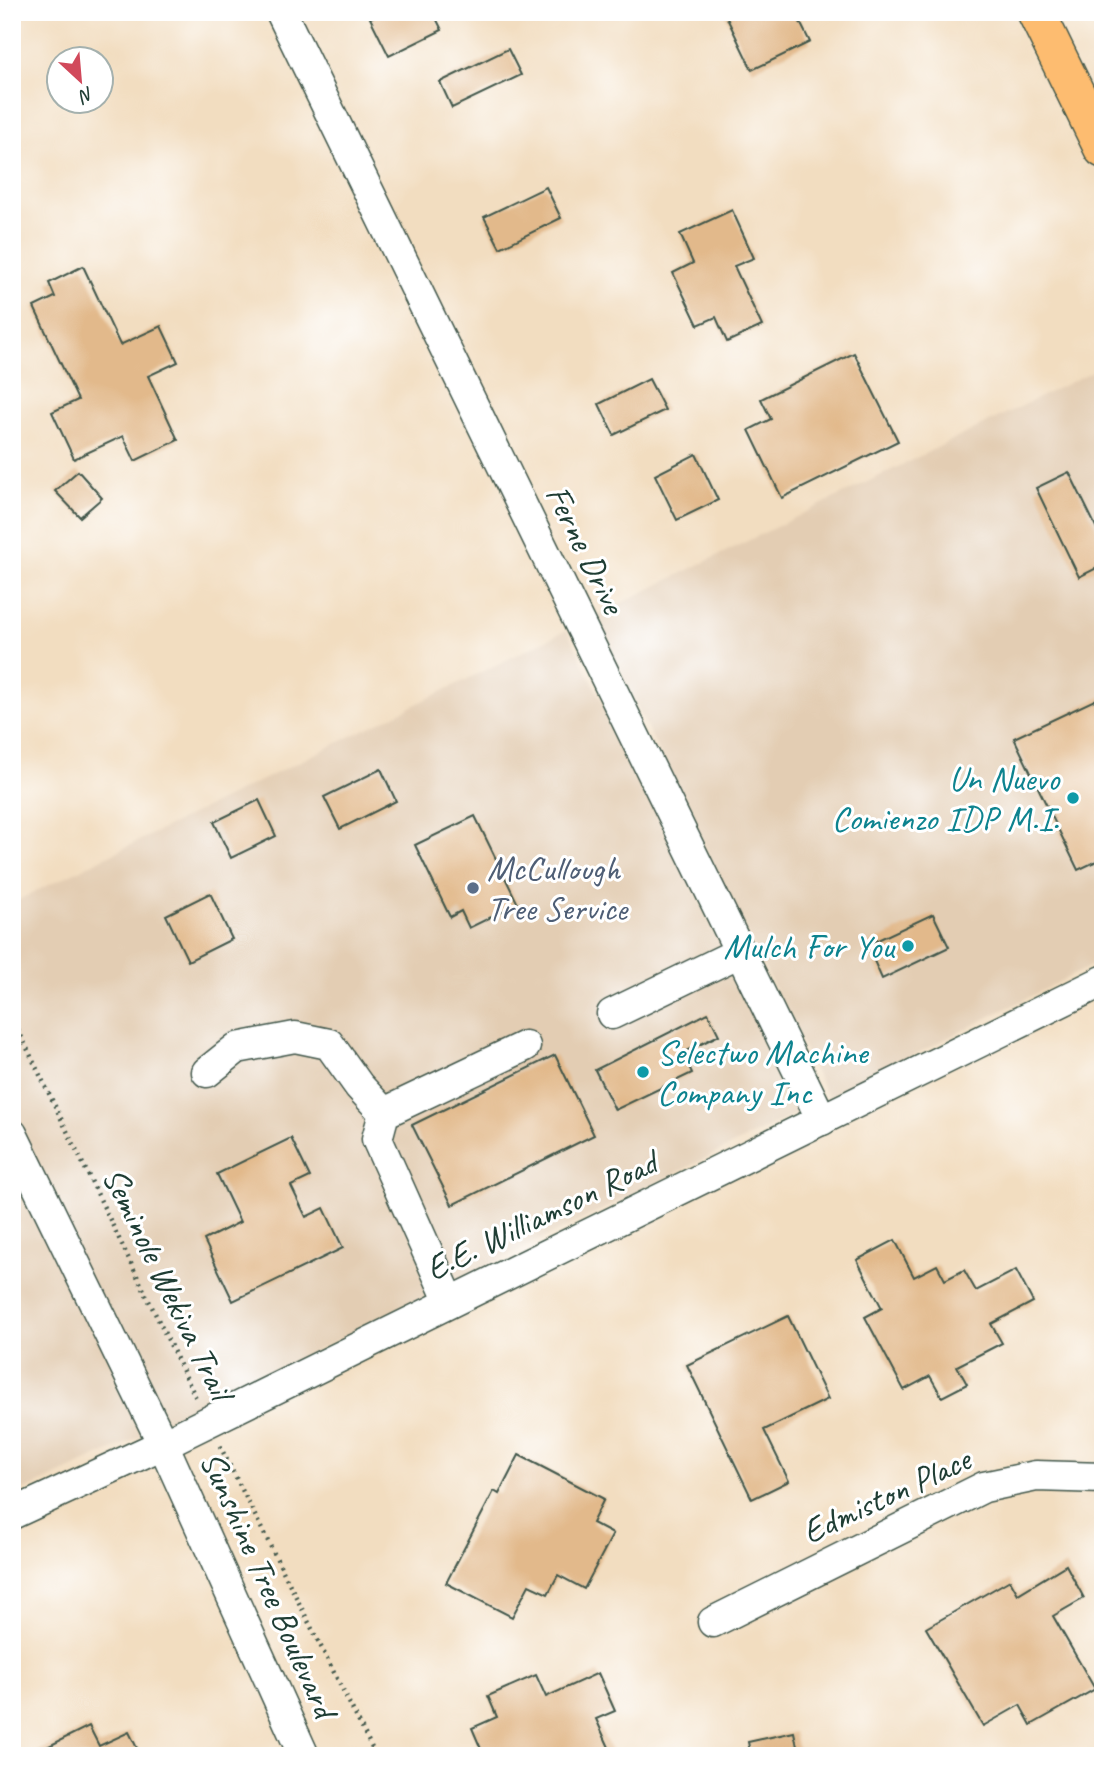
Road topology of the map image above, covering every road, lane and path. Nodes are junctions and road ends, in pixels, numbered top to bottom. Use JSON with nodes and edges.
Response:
{"nodes":[{"id":1,"x":281,"y":12,"type":"edge"},
{"id":2,"x":1036,"y":12,"type":"edge"},
{"id":3,"x":1103,"y":149,"type":"edge"},
{"id":4,"x":740,"y":952,"type":"junction"},
{"id":5,"x":1103,"y":981,"type":"edge"},
{"id":6,"x":612,"y":1014,"type":"dead end"},
{"id":7,"x":12,"y":1017,"type":"edge"},
{"id":8,"x":525,"y":1046,"type":"dead end"},
{"id":9,"x":208,"y":1072,"type":"dead end"},
{"id":10,"x":384,"y":1113,"type":"junction"},
{"id":11,"x":822,"y":1119,"type":"junction"},
{"id":12,"x":15,"y":1146,"type":"edge"},
{"id":13,"x":450,"y":1302,"type":"junction"},
{"id":14,"x":208,"y":1422,"type":"junction"},
{"id":15,"x":163,"y":1444,"type":"junction"},
{"id":16,"x":1103,"y":1478,"type":"edge"},
{"id":17,"x":12,"y":1514,"type":"edge"},
{"id":18,"x":713,"y":1622,"type":"dead end"},
{"id":19,"x":304,"y":1756,"type":"edge"},
{"id":20,"x":376,"y":1756,"type":"edge"}],
"edges":[{"from":1,"to":4,"type":"street","name":"Ferne Drive"},
{"from":2,"to":3,"type":"main road"},
{"from":4,"to":6,"type":"street"},
{"from":4,"to":11,"type":"street","name":"Ferne Drive"},
{"from":5,"to":11,"type":"street","name":"E.E. Williamson Road"},
{"from":7,"to":14,"type":"path","name":"Seminole Wekiva Trail"},
{"from":8,"to":10,"type":"street"},
{"from":9,"to":10,"type":"street"},
{"from":10,"to":13,"type":"street"},
{"from":11,"to":13,"type":"street","name":"E.E. Williamson Road"},
{"from":12,"to":15,"type":"street","name":"Sunshine Tree Boulevard"},
{"from":13,"to":14,"type":"street","name":"E.E. Williamson Road"},
{"from":14,"to":15,"type":"street","name":"E.E. Williamson Road"},
{"from":14,"to":20,"type":"path","name":"Seminole Wekiva Trail"},
{"from":15,"to":17,"type":"street","name":"E.E. Williamson Road"},
{"from":15,"to":19,"type":"street","name":"Sunshine Tree Boulevard"},
{"from":16,"to":18,"type":"street","name":"Edmiston Place"}]}
